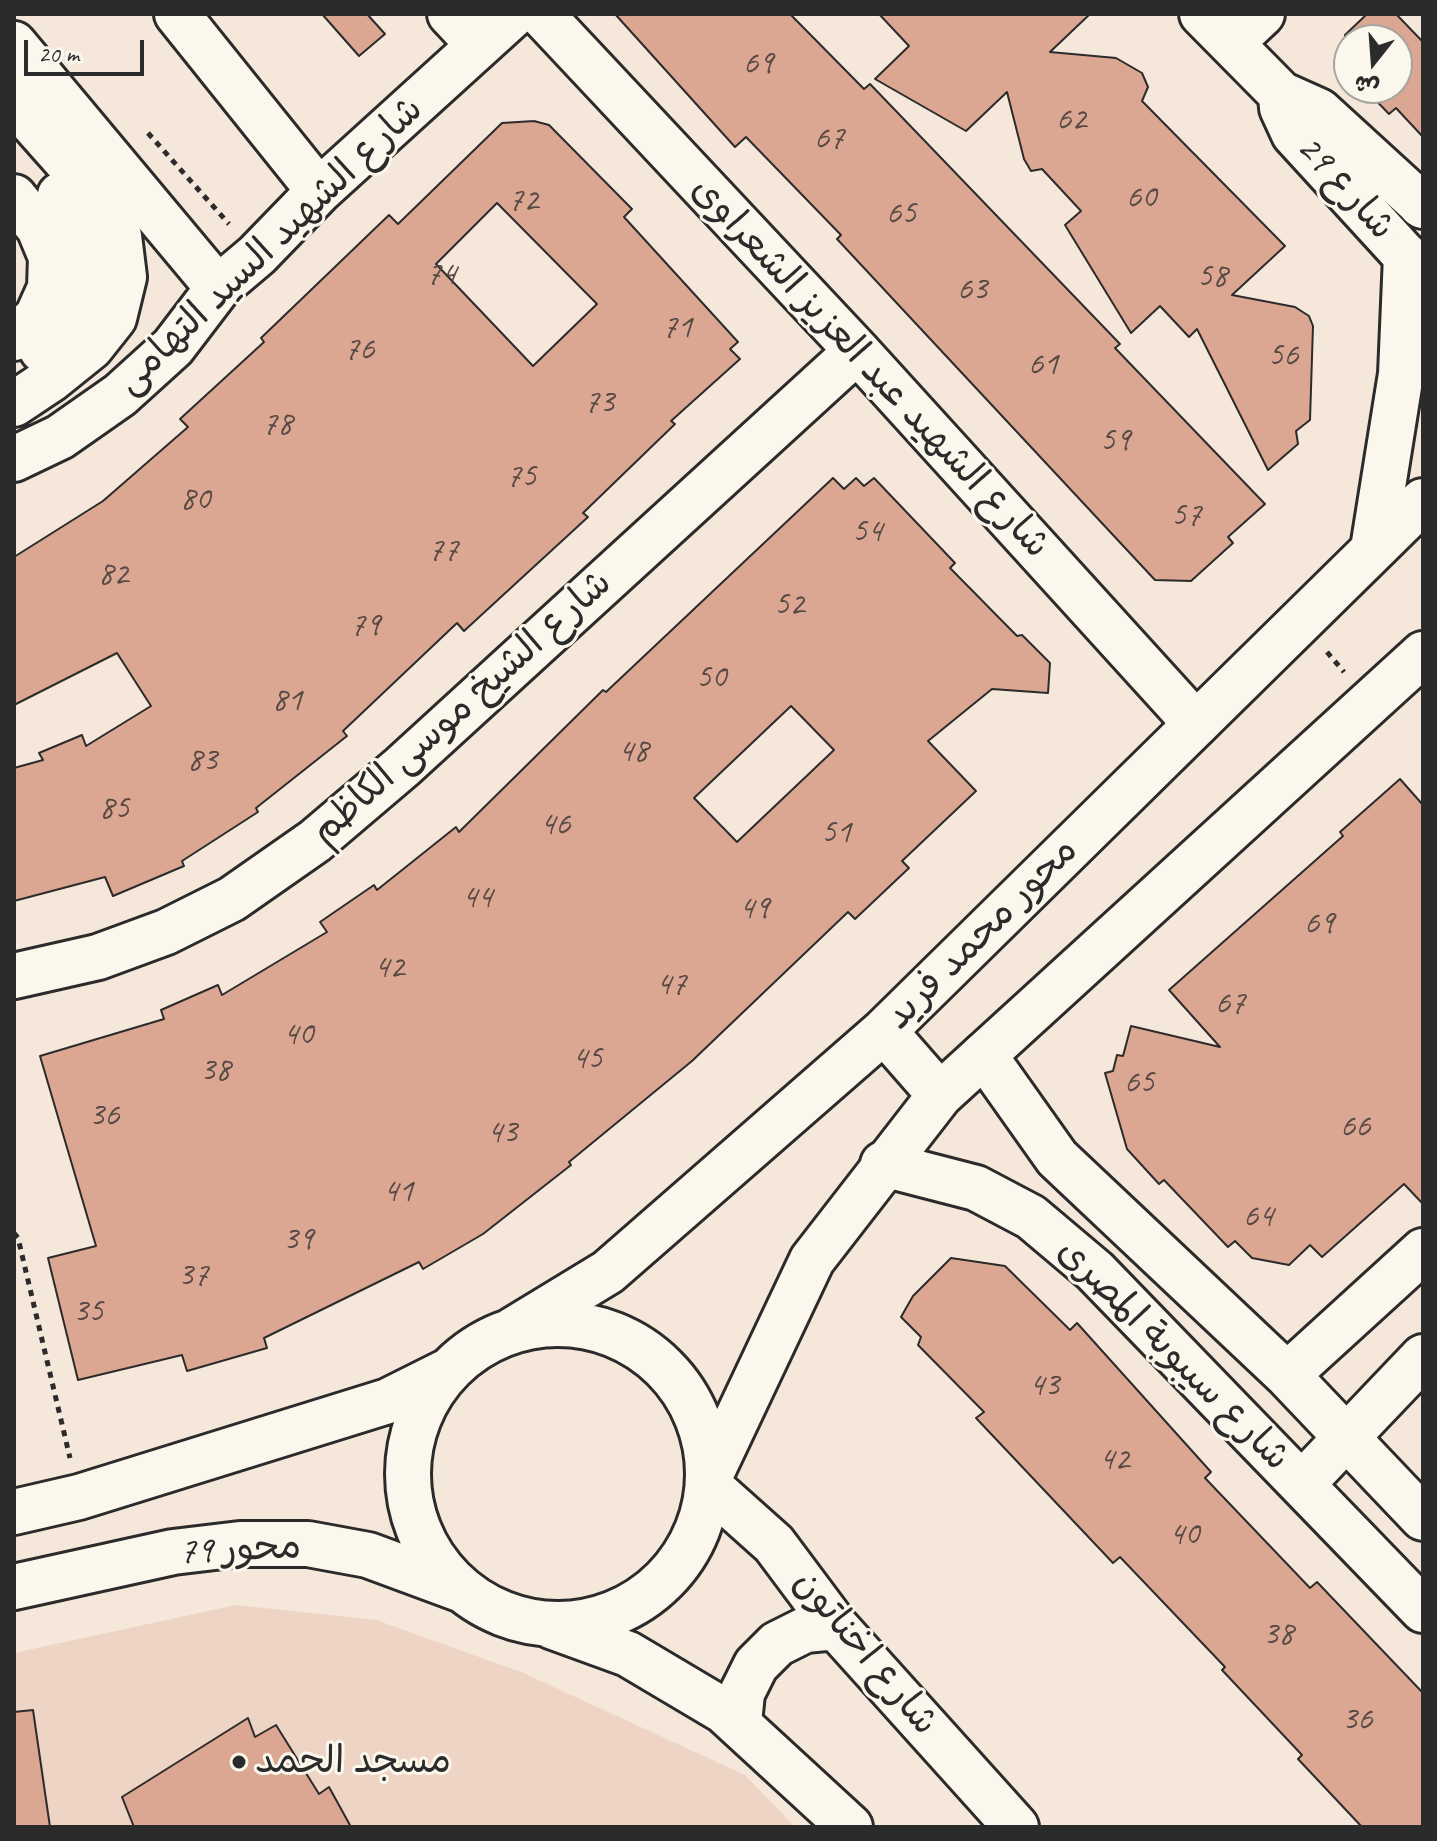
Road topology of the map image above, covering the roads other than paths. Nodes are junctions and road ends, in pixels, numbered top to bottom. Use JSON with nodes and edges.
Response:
{"nodes":[{"id":1,"x":177,"y":14,"type":"edge"},
{"id":2,"x":514,"y":14,"type":"edge"},
{"id":3,"x":541,"y":14,"type":"edge"},
{"id":4,"x":1262,"y":14,"type":"edge"},
{"id":5,"x":464,"y":29,"type":"edge"},
{"id":6,"x":1216,"y":29,"type":"edge"},
{"id":7,"x":14,"y":44,"type":"edge"},
{"id":8,"x":1281,"y":94,"type":"junction"},
{"id":9,"x":14,"y":102,"type":"edge"},
{"id":10,"x":14,"y":140,"type":"edge"},
{"id":11,"x":319,"y":191,"type":"junction"},
{"id":12,"x":14,"y":197,"type":"edge"},
{"id":13,"x":1422,"y":205,"type":"edge"},
{"id":14,"x":1414,"y":266,"type":"edge"},
{"id":15,"x":218,"y":288,"type":"junction"},
{"id":16,"x":14,"y":338,"type":"edge"},
{"id":17,"x":857,"y":351,"type":"junction"},
{"id":18,"x":14,"y":369,"type":"edge"},
{"id":19,"x":14,"y":404,"type":"edge"},
{"id":20,"x":14,"y":459,"type":"edge"},
{"id":21,"x":1423,"y":501,"type":"edge"},
{"id":22,"x":1373,"y":549,"type":"junction"},
{"id":23,"x":1423,"y":654,"type":"edge"},
{"id":24,"x":1196,"y":724,"type":"junction"},
{"id":25,"x":14,"y":976,"type":"edge"},
{"id":26,"x":884,"y":1031,"type":"junction"},
{"id":27,"x":984,"y":1055,"type":"junction"},
{"id":28,"x":940,"y":1095,"type":"junction"},
{"id":29,"x":883,"y":1164,"type":"junction"},
{"id":30,"x":1423,"y":1251,"type":"edge"},
{"id":31,"x":511,"y":1331,"type":"junction"},
{"id":32,"x":1423,"y":1357,"type":"edge"},
{"id":33,"x":448,"y":1370,"type":"junction"},
{"id":34,"x":1287,"y":1375,"type":"junction"},
{"id":35,"x":1346,"y":1435,"type":"junction"},
{"id":36,"x":708,"y":1482,"type":"junction"},
{"id":37,"x":1302,"y":1484,"type":"junction"},
{"id":38,"x":14,"y":1512,"type":"edge"},
{"id":39,"x":1423,"y":1518,"type":"edge"},
{"id":40,"x":14,"y":1587,"type":"edge"},
{"id":41,"x":462,"y":1590,"type":"junction"},
{"id":42,"x":1423,"y":1610,"type":"edge"},
{"id":43,"x":545,"y":1624,"type":"junction"},
{"id":44,"x":836,"y":1627,"type":"junction"},
{"id":45,"x":739,"y":1723,"type":"junction"},
{"id":46,"x":850,"y":1827,"type":"edge"},
{"id":47,"x":1016,"y":1827,"type":"edge"}],
"edges":[{"from":1,"to":11,"type":"main road"},
{"from":2,"to":5,"type":"main road","name":"شارع الشهيد السيد التهامى"},
{"from":3,"to":17,"type":"main road","name":"شارع الشهيد عبد العزيز الشعراوى"},
{"from":4,"to":6,"type":"main road"},
{"from":5,"to":11,"type":"main road","name":"شارع الشهيد السيد التهامى"},
{"from":6,"to":8,"type":"main road","name":"شارع 29"},
{"from":7,"to":15,"type":"main road"},
{"from":8,"to":13,"type":"main road","name":"شارع 29"},
{"from":8,"to":14,"type":"main road","name":"شارع 29"},
{"from":9,"to":19,"type":"main road"},
{"from":10,"to":18,"type":"main road"},
{"from":11,"to":15,"type":"main road","name":"شارع الشهيد السيد التهامى"},
{"from":12,"to":16,"type":"main road"},
{"from":14,"to":22,"type":"main road"},
{"from":15,"to":20,"type":"main road","name":"شارع الشهيد السيد التهامى"},
{"from":17,"to":24,"type":"main road","name":"شارع الشهيد عبد العزيز الشعراوى"},
{"from":17,"to":25,"type":"main road","name":"شارع الشيخ موسى الكاظم"},
{"from":21,"to":22,"type":"main road","name":"محور محمد فريد"},
{"from":22,"to":24,"type":"main road","name":"محور محمد فريد"},
{"from":23,"to":27,"type":"main road"},
{"from":24,"to":26,"type":"main road","name":"محور محمد فريد"},
{"from":26,"to":28,"type":"main road"},
{"from":26,"to":31,"type":"main road","name":"محور محمد فريد"},
{"from":27,"to":28,"type":"main road"},
{"from":27,"to":34,"type":"main road","name":"شارع سيبوبة المصرى"},
{"from":28,"to":29,"type":"main road"},
{"from":29,"to":36,"type":"main road"},
{"from":29,"to":37,"type":"main road","name":"شارع سيبوبة المصرى"},
{"from":30,"to":34,"type":"main road"},
{"from":31,"to":33,"type":"main road"},
{"from":31,"to":36,"type":"main road"},
{"from":32,"to":35,"type":"main road"},
{"from":33,"to":38,"type":"main road"},
{"from":33,"to":41,"type":"main road"},
{"from":34,"to":35,"type":"main road","name":"شارع سيبوبة المصرى"},
{"from":35,"to":37,"type":"main road"},
{"from":35,"to":39,"type":"main road","name":"شارع سيبوبة المصرى"},
{"from":36,"to":43,"type":"main road"},
{"from":36,"to":44,"type":"main road","name":"شارع اخناتون"},
{"from":37,"to":42,"type":"main road","name":"شارع سيبوبة المصرى"},
{"from":40,"to":41,"type":"main road","name":"محور 79"},
{"from":41,"to":43,"type":"main road"},
{"from":43,"to":45,"type":"main road"},
{"from":44,"to":45,"type":"main road"},
{"from":44,"to":47,"type":"main road","name":"شارع اخناتون"},
{"from":45,"to":46,"type":"main road"}]}
